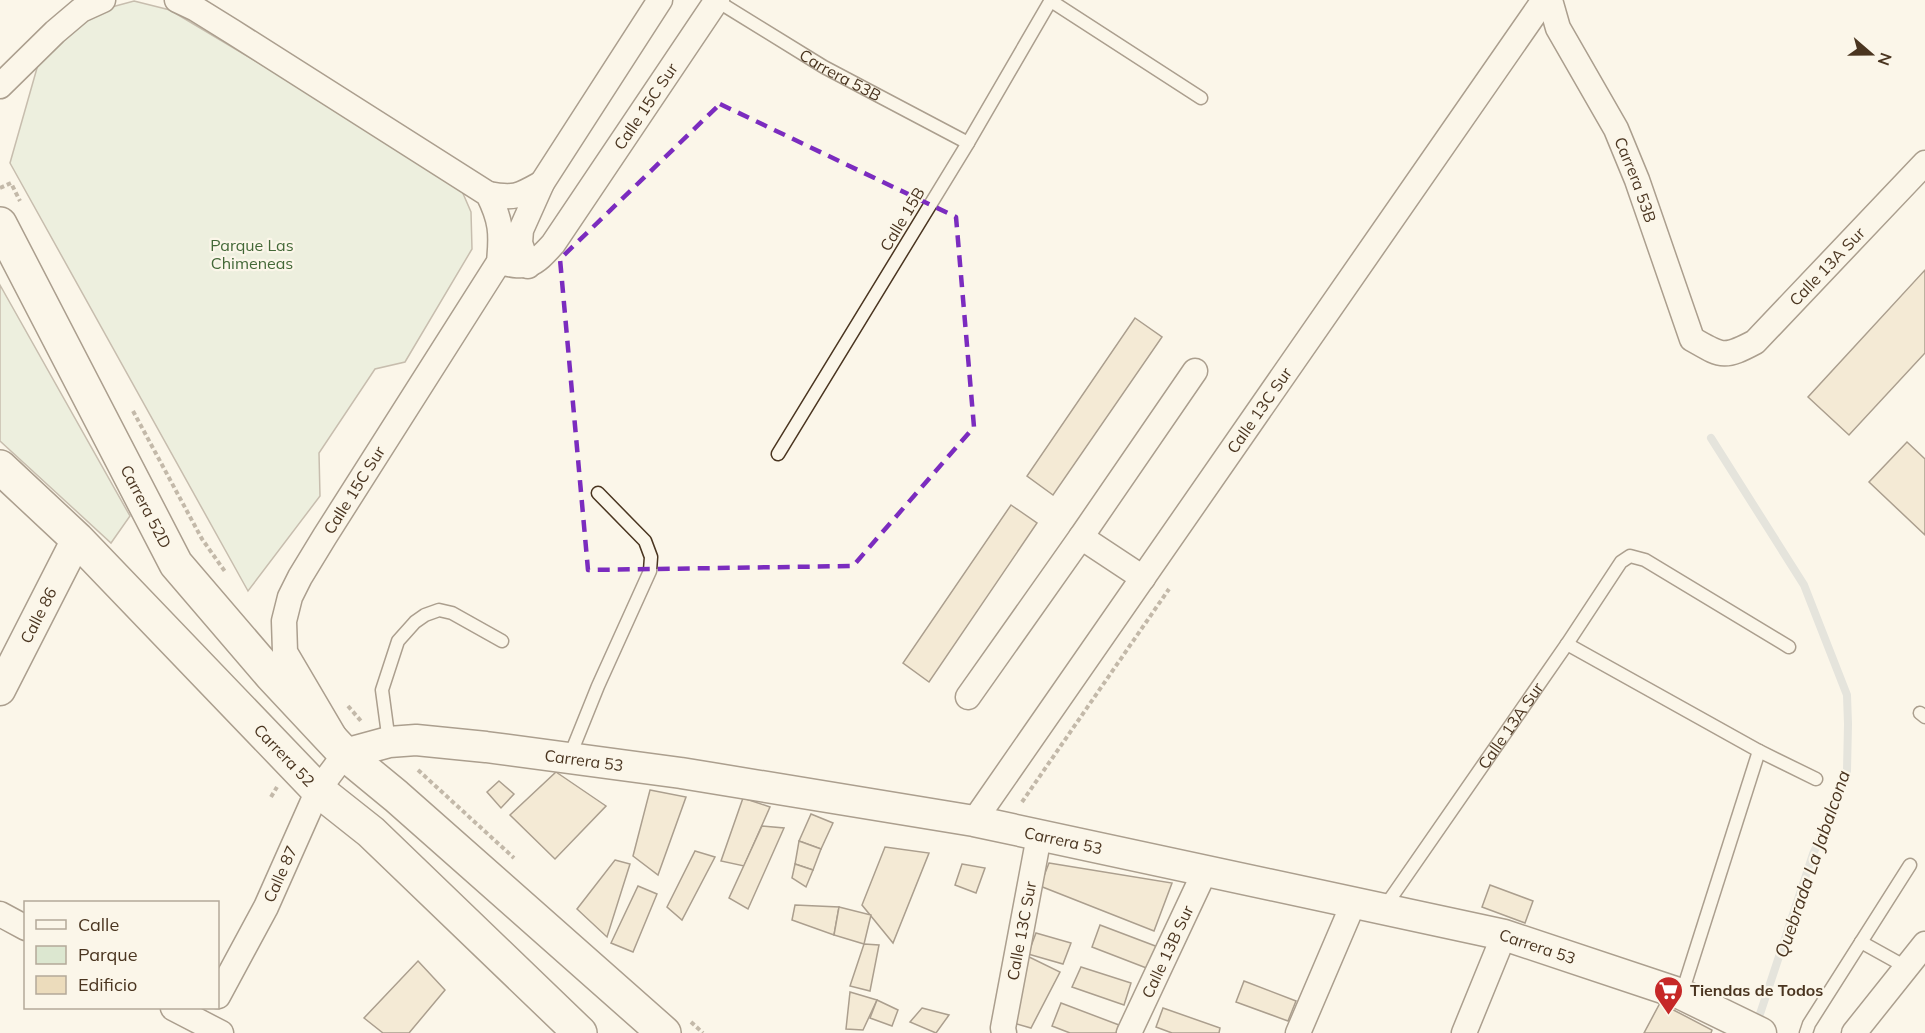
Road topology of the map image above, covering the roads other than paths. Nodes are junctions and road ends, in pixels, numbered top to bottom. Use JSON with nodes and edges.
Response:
{"nodes":[{"id":1,"x":103,"y":0,"type":"edge"},
{"id":2,"x":177,"y":0,"type":"edge"},
{"id":3,"x":660,"y":0,"type":"edge"},
{"id":4,"x":1544,"y":0,"type":"edge"},
{"id":5,"x":1550,"y":0,"type":"edge"},
{"id":6,"x":717,"y":1,"type":"edge"},
{"id":7,"x":1051,"y":1,"type":"edge"},
{"id":8,"x":0,"y":86,"type":"edge"},
{"id":9,"x":1201,"y":98,"type":"dead end"},
{"id":10,"x":968,"y":143,"type":"junction"},
{"id":11,"x":1925,"y":163,"type":"edge"},
{"id":12,"x":542,"y":183,"type":"junction"},
{"id":13,"x":488,"y":194,"type":"junction"},
{"id":14,"x":11,"y":214,"type":"edge"},
{"id":15,"x":499,"y":262,"type":"junction"},
{"id":16,"x":528,"y":266,"type":"junction"},
{"id":17,"x":1718,"y":354,"type":"joint"},
{"id":18,"x":1195,"y":370,"type":"dead end"},
{"id":19,"x":777,"y":454,"type":"dead end"},
{"id":20,"x":0,"y":467,"type":"edge"},
{"id":21,"x":598,"y":493,"type":"dead end"},
{"id":22,"x":1081,"y":537,"type":"junction"},
{"id":23,"x":77,"y":540,"type":"junction"},
{"id":24,"x":1143,"y":578,"type":"junction"},
{"id":25,"x":502,"y":640,"type":"dead end"},
{"id":26,"x":1567,"y":644,"type":"junction"},
{"id":27,"x":1789,"y":647,"type":"dead end"},
{"id":28,"x":0,"y":690,"type":"edge"},
{"id":29,"x":968,"y":697,"type":"dead end"},
{"id":30,"x":384,"y":743,"type":"junction"},
{"id":31,"x":1759,"y":751,"type":"junction"},
{"id":32,"x":345,"y":754,"type":"junction"},
{"id":33,"x":569,"y":758,"type":"junction"},
{"id":34,"x":1816,"y":779,"type":"dead end"},
{"id":35,"x":318,"y":790,"type":"junction"},
{"id":36,"x":974,"y":821,"type":"junction"},
{"id":37,"x":1039,"y":836,"type":"junction"},
{"id":38,"x":1910,"y":865,"type":"dead end"},
{"id":39,"x":1204,"y":871,"type":"junction"},
{"id":40,"x":1354,"y":902,"type":"junction"},
{"id":41,"x":1384,"y":908,"type":"junction"},
{"id":42,"x":0,"y":915,"type":"edge"},
{"id":43,"x":24,"y":927,"type":"edge"},
{"id":44,"x":1504,"y":935,"type":"junction"},
{"id":45,"x":1861,"y":942,"type":"junction"},
{"id":46,"x":1925,"y":944,"type":"edge"},
{"id":47,"x":1906,"y":967,"type":"junction"},
{"id":48,"x":219,"y":994,"type":"edge"},
{"id":49,"x":1682,"y":994,"type":"junction"},
{"id":50,"x":175,"y":1009,"type":"edge"},
{"id":51,"x":208,"y":1024,"type":"edge"},
{"id":52,"x":675,"y":1025,"type":"edge"},
{"id":53,"x":1752,"y":1028,"type":"edge"},
{"id":54,"x":1003,"y":1031,"type":"edge"},
{"id":55,"x":580,"y":1033,"type":"edge"},
{"id":56,"x":1129,"y":1033,"type":"edge"},
{"id":57,"x":1298,"y":1033,"type":"edge"},
{"id":58,"x":1464,"y":1033,"type":"edge"},
{"id":59,"x":1806,"y":1033,"type":"edge"},
{"id":60,"x":1854,"y":1033,"type":"edge"}],
"edges":[{"from":1,"to":8,"type":"street"},
{"from":2,"to":13,"type":"street"},
{"from":3,"to":12,"type":"street"},
{"from":4,"to":24,"type":"street","name":"Calle 13C Sur"},
{"from":5,"to":17,"type":"street","name":"Carrera 53B"},
{"from":6,"to":10,"type":"lane","name":"Carrera 53B"},
{"from":6,"to":16,"type":"street","name":"Calle 15C Sur"},
{"from":7,"to":9,"type":"lane"},
{"from":7,"to":10,"type":"lane","name":"Calle 15B"},
{"from":10,"to":19,"type":"lane","name":"Calle 15B"},
{"from":11,"to":17,"type":"street","name":"Calle 13A Sur"},
{"from":12,"to":13,"type":"street"},
{"from":12,"to":16,"type":"street"},
{"from":13,"to":15,"type":"street"},
{"from":14,"to":32,"type":"main road","name":"Carrera 52D"},
{"from":15,"to":16,"type":"street"},
{"from":15,"to":32,"type":"street","name":"Calle 15C Sur"},
{"from":18,"to":22,"type":"street"},
{"from":20,"to":23,"type":"main road","name":"Carrera 52"},
{"from":21,"to":33,"type":"lane"},
{"from":22,"to":24,"type":"street"},
{"from":22,"to":29,"type":"street"},
{"from":23,"to":28,"type":"street","name":"Calle 86"},
{"from":23,"to":35,"type":"main road","name":"Carrera 52"},
{"from":24,"to":36,"type":"street","name":"Calle 13C Sur"},
{"from":25,"to":30,"type":"lane"},
{"from":26,"to":27,"type":"lane","name":"Calle 13A Sur"},
{"from":26,"to":31,"type":"lane"},
{"from":26,"to":41,"type":"lane","name":"Calle 13A Sur"},
{"from":30,"to":32,"type":"street","name":"Carrera 53"},
{"from":30,"to":33,"type":"street","name":"Carrera 53"},
{"from":31,"to":34,"type":"lane"},
{"from":31,"to":49,"type":"lane"},
{"from":32,"to":35,"type":"street","name":"Calle 87"},
{"from":32,"to":52,"type":"main road"},
{"from":33,"to":36,"type":"street","name":"Carrera 53"},
{"from":35,"to":48,"type":"street","name":"Calle 87"},
{"from":35,"to":55,"type":"main road","name":"Carrera 52"},
{"from":36,"to":37,"type":"street","name":"Carrera 53"},
{"from":37,"to":39,"type":"street","name":"Carrera 53"},
{"from":37,"to":54,"type":"street","name":"Calle 13C Sur"},
{"from":38,"to":45,"type":"lane"},
{"from":39,"to":40,"type":"street","name":"Carrera 53"},
{"from":39,"to":56,"type":"street","name":"Calle 13B Sur"},
{"from":40,"to":41,"type":"street","name":"Carrera 53"},
{"from":40,"to":57,"type":"street"},
{"from":41,"to":44,"type":"street","name":"Carrera 53"},
{"from":42,"to":43,"type":"street"},
{"from":44,"to":49,"type":"street","name":"Carrera 53"},
{"from":44,"to":58,"type":"street"},
{"from":45,"to":47,"type":"lane"},
{"from":45,"to":59,"type":"lane"},
{"from":46,"to":47,"type":"street"},
{"from":47,"to":60,"type":"street"},
{"from":49,"to":53,"type":"street","name":"Carrera 53"},
{"from":50,"to":51,"type":"street"}]}
